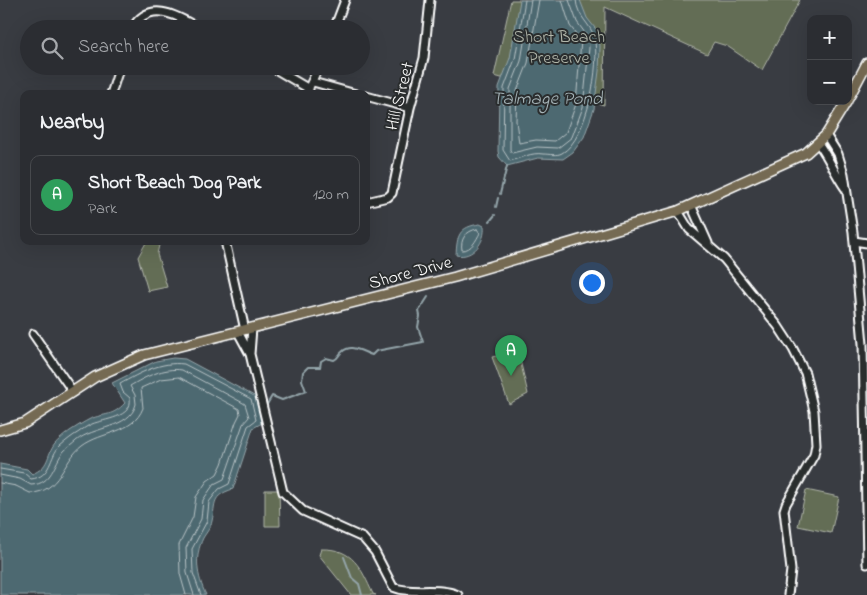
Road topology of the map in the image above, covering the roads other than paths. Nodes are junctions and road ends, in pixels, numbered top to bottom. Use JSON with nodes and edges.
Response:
{"nodes":[{"id":1,"x":345,"y":0,"type":"edge"},
{"id":2,"x":430,"y":0,"type":"edge"},
{"id":3,"x":135,"y":20,"type":"edge"},
{"id":4,"x":186,"y":20,"type":"edge"},
{"id":5,"x":337,"y":20,"type":"edge"},
{"id":6,"x":867,"y":63,"type":"edge"},
{"id":7,"x":117,"y":75,"type":"edge"},
{"id":8,"x":286,"y":75,"type":"edge"},
{"id":9,"x":315,"y":75,"type":"edge"},
{"id":10,"x":309,"y":88,"type":"edge"},
{"id":11,"x":112,"y":90,"type":"edge"},
{"id":12,"x":325,"y":90,"type":"edge"},
{"id":13,"x":852,"y":92,"type":"edge"},
{"id":14,"x":370,"y":97,"type":"edge"},
{"id":15,"x":845,"y":105,"type":"edge"},
{"id":16,"x":410,"y":108,"type":"junction"},
{"id":17,"x":826,"y":135,"type":"junction"},
{"id":18,"x":818,"y":143,"type":"junction"},
{"id":19,"x":846,"y":188,"type":"junction"},
{"id":20,"x":370,"y":201,"type":"edge"},
{"id":21,"x":691,"y":205,"type":"junction"},
{"id":22,"x":678,"y":211,"type":"junction"},
{"id":23,"x":854,"y":241,"type":"junction"},
{"id":24,"x":708,"y":243,"type":"junction"},
{"id":25,"x":867,"y":243,"type":"edge"},
{"id":26,"x":226,"y":245,"type":"edge"},
{"id":27,"x":245,"y":330,"type":"junction"},
{"id":28,"x":33,"y":334,"type":"dead end"},
{"id":29,"x":250,"y":354,"type":"junction"},
{"id":30,"x":73,"y":392,"type":"junction"},
{"id":31,"x":0,"y":430,"type":"edge"},
{"id":32,"x":867,"y":479,"type":"edge"},
{"id":33,"x":867,"y":564,"type":"edge"},
{"id":34,"x":458,"y":595,"type":"edge"},
{"id":35,"x":788,"y":595,"type":"edge"}],
"edges":[{"from":1,"to":5,"type":"street"},
{"from":2,"to":16,"type":"street","name":"Hill Street"},
{"from":3,"to":4,"type":"street"},
{"from":6,"to":13,"type":"main road","name":"Shore Drive"},
{"from":7,"to":11,"type":"street"},
{"from":8,"to":10,"type":"street"},
{"from":9,"to":10,"type":"street"},
{"from":10,"to":12,"type":"street"},
{"from":14,"to":16,"type":"street"},
{"from":15,"to":17,"type":"main road","name":"Shore Drive"},
{"from":16,"to":20,"type":"street","name":"Hill Street"},
{"from":17,"to":18,"type":"main road","name":"Shore Drive"},
{"from":17,"to":19,"type":"street"},
{"from":18,"to":19,"type":"street"},
{"from":18,"to":21,"type":"main road","name":"Shore Drive"},
{"from":19,"to":23,"type":"street"},
{"from":21,"to":22,"type":"main road","name":"Shore Drive"},
{"from":21,"to":24,"type":"street"},
{"from":22,"to":24,"type":"street"},
{"from":22,"to":27,"type":"main road","name":"Shore Drive"},
{"from":23,"to":25,"type":"street"},
{"from":23,"to":32,"type":"street"},
{"from":24,"to":35,"type":"street"},
{"from":26,"to":27,"type":"street"},
{"from":27,"to":29,"type":"street"},
{"from":27,"to":29,"type":"street"},
{"from":27,"to":30,"type":"main road","name":"Shore Drive"},
{"from":28,"to":30,"type":"street"},
{"from":29,"to":34,"type":"street"},
{"from":30,"to":31,"type":"main road","name":"Shore Drive"},
{"from":32,"to":33,"type":"street"}]}
